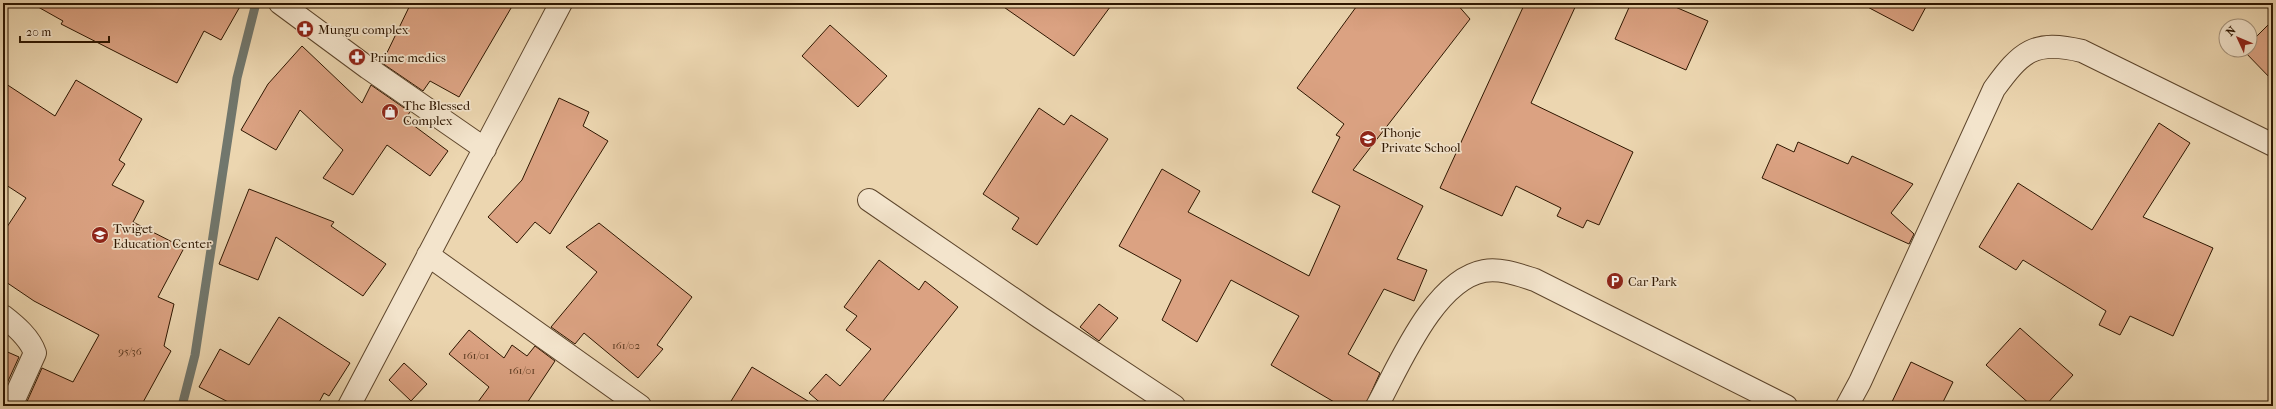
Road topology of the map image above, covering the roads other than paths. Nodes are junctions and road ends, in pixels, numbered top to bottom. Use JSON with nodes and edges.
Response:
{"nodes":[{"id":1,"x":280,"y":3,"type":"edge"},
{"id":2,"x":561,"y":3,"type":"edge"},
{"id":3,"x":2273,"y":145,"type":"edge"},
{"id":4,"x":485,"y":149,"type":"junction"},
{"id":5,"x":869,"y":200,"type":"dead end"},
{"id":6,"x":428,"y":255,"type":"junction"},
{"id":7,"x":3,"y":316,"type":"edge"},
{"id":8,"x":11,"y":406,"type":"edge"},
{"id":9,"x":349,"y":406,"type":"edge"},
{"id":10,"x":640,"y":406,"type":"edge"},
{"id":11,"x":1174,"y":406,"type":"edge"},
{"id":12,"x":1377,"y":406,"type":"edge"},
{"id":13,"x":1786,"y":406,"type":"edge"},
{"id":14,"x":1847,"y":406,"type":"edge"}],
"edges":[{"from":1,"to":4,"type":"street"},
{"from":2,"to":4,"type":"street"},
{"from":3,"to":14,"type":"street"},
{"from":4,"to":6,"type":"street"},
{"from":5,"to":11,"type":"street"},
{"from":6,"to":9,"type":"street"},
{"from":6,"to":10,"type":"street"},
{"from":7,"to":8,"type":"street"},
{"from":12,"to":13,"type":"street"}]}
